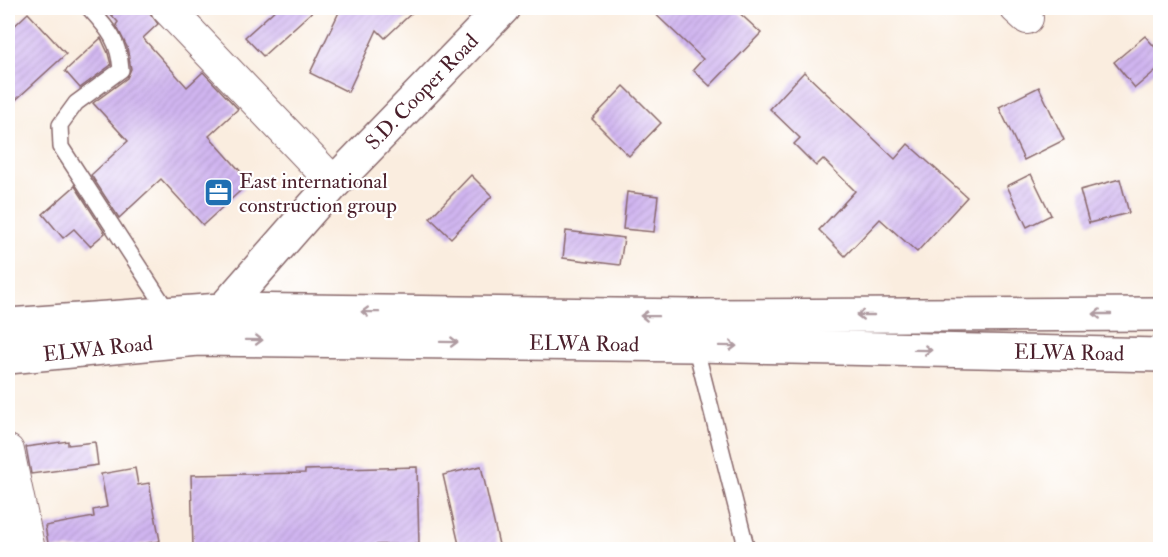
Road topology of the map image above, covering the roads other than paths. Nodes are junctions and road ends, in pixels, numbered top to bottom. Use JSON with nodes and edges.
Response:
{"nodes":[{"id":1,"x":89,"y":8,"type":"edge"},
{"id":2,"x":167,"y":8,"type":"edge"},
{"id":3,"x":489,"y":12,"type":"edge"},
{"id":4,"x":334,"y":183,"type":"junction"},
{"id":5,"x":221,"y":310,"type":"junction"},
{"id":6,"x":169,"y":313,"type":"junction"},
{"id":7,"x":1161,"y":314,"type":"edge"},
{"id":8,"x":8,"y":325,"type":"edge"},
{"id":9,"x":198,"y":339,"type":"junction"},
{"id":10,"x":695,"y":345,"type":"junction"},
{"id":11,"x":1161,"y":355,"type":"edge"},
{"id":12,"x":8,"y":357,"type":"edge"},
{"id":13,"x":8,"y":451,"type":"edge"},
{"id":14,"x":29,"y":549,"type":"edge"},
{"id":15,"x":747,"y":549,"type":"edge"}],
"edges":[{"from":1,"to":6,"type":"lane"},
{"from":2,"to":4,"type":"street"},
{"from":3,"to":4,"type":"main road","name":"S.D. Cooper Road"},
{"from":4,"to":5,"type":"main road","name":"S.D. Cooper Road"},
{"from":5,"to":6,"type":"main road","name":"ELWA Road"},
{"from":7,"to":5,"type":"main road","name":"ELWA Road","one_way":true},
{"from":5,"to":9,"type":"main road","name":"S.D. Cooper Road"},
{"from":6,"to":8,"type":"main road","name":"ELWA Road"},
{"from":9,"to":10,"type":"main road","name":"ELWA Road","one_way":true},
{"from":9,"to":12,"type":"main road","name":"ELWA Road"},
{"from":10,"to":11,"type":"main road","name":"ELWA Road","one_way":true},
{"from":10,"to":15,"type":"lane"},
{"from":13,"to":14,"type":"street"}]}
